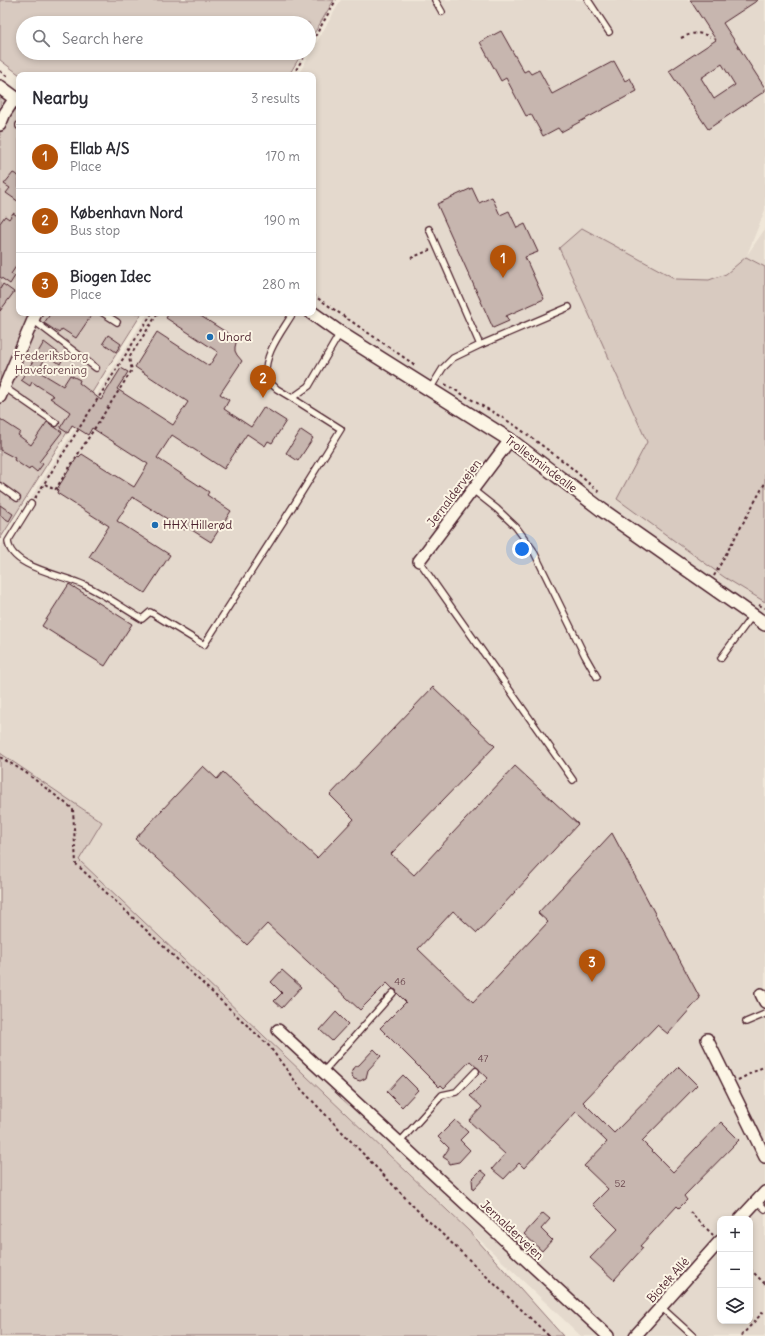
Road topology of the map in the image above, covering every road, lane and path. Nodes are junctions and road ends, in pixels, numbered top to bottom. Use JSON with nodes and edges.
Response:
{"nodes":[{"id":1,"x":336,"y":0,"type":"edge"},
{"id":2,"x":435,"y":0,"type":"edge"},
{"id":3,"x":588,"y":0,"type":"edge"},
{"id":4,"x":442,"y":12,"type":"dead end"},
{"id":5,"x":609,"y":32,"type":"dead end"},
{"id":6,"x":316,"y":35,"type":"edge"},
{"id":7,"x":710,"y":37,"type":"dead end"},
{"id":8,"x":681,"y":38,"type":"dead end"},
{"id":9,"x":302,"y":60,"type":"edge"},
{"id":10,"x":295,"y":72,"type":"edge"},
{"id":11,"x":0,"y":87,"type":"edge"},
{"id":12,"x":16,"y":99,"type":"edge"},
{"id":13,"x":16,"y":101,"type":"edge"},
{"id":14,"x":0,"y":125,"type":"edge"},
{"id":15,"x":429,"y":229,"type":"dead end"},
{"id":16,"x":437,"y":247,"type":"junction"},
{"id":17,"x":411,"y":258,"type":"dead end"},
{"id":18,"x":316,"y":297,"type":"edge"},
{"id":19,"x":569,"y":307,"type":"dead end"},
{"id":20,"x":108,"y":316,"type":"edge"},
{"id":21,"x":150,"y":316,"type":"edge"},
{"id":22,"x":156,"y":316,"type":"edge"},
{"id":23,"x":291,"y":316,"type":"edge"},
{"id":24,"x":316,"y":316,"type":"edge"},
{"id":25,"x":34,"y":317,"type":"edge"},
{"id":26,"x":117,"y":322,"type":"dead end"},
{"id":27,"x":340,"y":333,"type":"junction"},
{"id":28,"x":480,"y":345,"type":"junction"},
{"id":29,"x":125,"y":356,"type":"junction"},
{"id":30,"x":130,"y":358,"type":"junction"},
{"id":31,"x":96,"y":368,"type":"dead end"},
{"id":32,"x":419,"y":368,"type":"dead end"},
{"id":33,"x":447,"y":385,"type":"dead end"},
{"id":34,"x":430,"y":390,"type":"junction"},
{"id":35,"x":2,"y":392,"type":"edge"},
{"id":36,"x":292,"y":398,"type":"junction"},
{"id":37,"x":56,"y":423,"type":"dead end"},
{"id":38,"x":510,"y":440,"type":"junction"},
{"id":39,"x":765,"y":483,"type":"edge"},
{"id":40,"x":45,"y":484,"type":"junction"},
{"id":41,"x":0,"y":486,"type":"edge"},
{"id":42,"x":473,"y":490,"type":"junction"},
{"id":43,"x":605,"y":497,"type":"dead end"},
{"id":44,"x":17,"y":498,"type":"dead end"},
{"id":45,"x":31,"y":504,"type":"joint"},
{"id":46,"x":419,"y":561,"type":"joint"},
{"id":47,"x":720,"y":579,"type":"dead end"},
{"id":48,"x":711,"y":580,"type":"junction"},
{"id":49,"x":754,"y":601,"type":"dead end"},
{"id":50,"x":765,"y":608,"type":"edge"},
{"id":51,"x":752,"y":616,"type":"junction"},
{"id":52,"x":765,"y":624,"type":"edge"},
{"id":53,"x":721,"y":658,"type":"dead end"},
{"id":54,"x":597,"y":677,"type":"dead end"},
{"id":55,"x":0,"y":757,"type":"edge"},
{"id":56,"x":573,"y":780,"type":"dead end"},
{"id":57,"x":393,"y":993,"type":"dead end"},
{"id":58,"x":765,"y":1014,"type":"edge"},
{"id":59,"x":746,"y":1022,"type":"dead end"},
{"id":60,"x":278,"y":1030,"type":"dead end"},
{"id":61,"x":707,"y":1039,"type":"dead end"},
{"id":62,"x":765,"y":1066,"type":"edge"},
{"id":63,"x":476,"y":1071,"type":"dead end"},
{"id":64,"x":323,"y":1072,"type":"junction"},
{"id":65,"x":730,"y":1085,"type":"junction"},
{"id":66,"x":399,"y":1142,"type":"junction"},
{"id":67,"x":765,"y":1156,"type":"edge"},
{"id":68,"x":765,"y":1192,"type":"edge"},
{"id":69,"x":757,"y":1201,"type":"junction"},
{"id":70,"x":765,"y":1209,"type":"edge"},
{"id":71,"x":690,"y":1212,"type":"dead end"},
{"id":72,"x":743,"y":1216,"type":"edge"},
{"id":73,"x":717,"y":1239,"type":"edge"},
{"id":74,"x":753,"y":1272,"type":"edge"},
{"id":75,"x":765,"y":1284,"type":"edge"},
{"id":76,"x":661,"y":1307,"type":"junction"},
{"id":77,"x":765,"y":1310,"type":"edge"},
{"id":78,"x":549,"y":1336,"type":"edge"},
{"id":79,"x":608,"y":1336,"type":"edge"},
{"id":80,"x":635,"y":1336,"type":"edge"},
{"id":81,"x":693,"y":1336,"type":"edge"},
{"id":82,"x":741,"y":1336,"type":"edge"}],
"edges":[{"from":1,"to":6,"type":"path"},
{"from":2,"to":4,"type":"lane"},
{"from":3,"to":5,"type":"lane"},
{"from":7,"to":8,"type":"path"},
{"from":9,"to":10,"type":"path"},
{"from":11,"to":12,"type":"street"},
{"from":13,"to":14,"type":"street"},
{"from":15,"to":16,"type":"lane"},
{"from":16,"to":17,"type":"path"},
{"from":16,"to":28,"type":"lane"},
{"from":18,"to":32,"type":"path"},
{"from":19,"to":28,"type":"lane"},
{"from":20,"to":26,"type":"lane"},
{"from":21,"to":29,"type":"path"},
{"from":22,"to":30,"type":"path"},
{"from":23,"to":36,"type":"lane"},
{"from":24,"to":27,"type":"street","name":"Trollesmindealle"},
{"from":25,"to":31,"type":"lane"},
{"from":25,"to":35,"type":"street"},
{"from":27,"to":34,"type":"street","name":"Trollesmindealle"},
{"from":27,"to":36,"type":"lane"},
{"from":28,"to":34,"type":"lane"},
{"from":29,"to":30,"type":"path"},
{"from":29,"to":40,"type":"path"},
{"from":30,"to":40,"type":"path"},
{"from":33,"to":43,"type":"path"},
{"from":34,"to":38,"type":"street","name":"Trollesmindealle"},
{"from":35,"to":37,"type":"lane"},
{"from":36,"to":45,"type":"lane"},
{"from":38,"to":42,"type":"street","name":"Jernaldervejen"},
{"from":38,"to":48,"type":"street","name":"Trollesmindealle"},
{"from":39,"to":48,"type":"path"},
{"from":40,"to":45,"type":"path"},
{"from":41,"to":44,"type":"lane"},
{"from":42,"to":46,"type":"street","name":"Jernaldervejen"},
{"from":42,"to":54,"type":"lane"},
{"from":46,"to":56,"type":"lane"},
{"from":47,"to":48,"type":"path"},
{"from":48,"to":51,"type":"street","name":"Trollesmindealle"},
{"from":49,"to":50,"type":"path"},
{"from":51,"to":52,"type":"street","name":"Trollesmindealle"},
{"from":51,"to":53,"type":"lane"},
{"from":55,"to":78,"type":"path"},
{"from":57,"to":64,"type":"lane"},
{"from":58,"to":59,"type":"lane"},
{"from":60,"to":64,"type":"street","name":"Jernaldervejen"},
{"from":61,"to":65,"type":"street"},
{"from":62,"to":65,"type":"path"},
{"from":63,"to":66,"type":"lane"},
{"from":64,"to":66,"type":"street","name":"Jernaldervejen"},
{"from":65,"to":67,"type":"street"},
{"from":66,"to":79,"type":"street","name":"Jernaldervejen"},
{"from":68,"to":69,"type":"street"},
{"from":69,"to":70,"type":"lane"},
{"from":69,"to":72,"type":"street"},
{"from":71,"to":73,"type":"path"},
{"from":73,"to":76,"type":"street","name":"Biotek Allé"},
{"from":74,"to":75,"type":"path"},
{"from":76,"to":80,"type":"street","name":"Biotek Allé"},
{"from":76,"to":81,"type":"lane"},
{"from":77,"to":82,"type":"path"}]}
